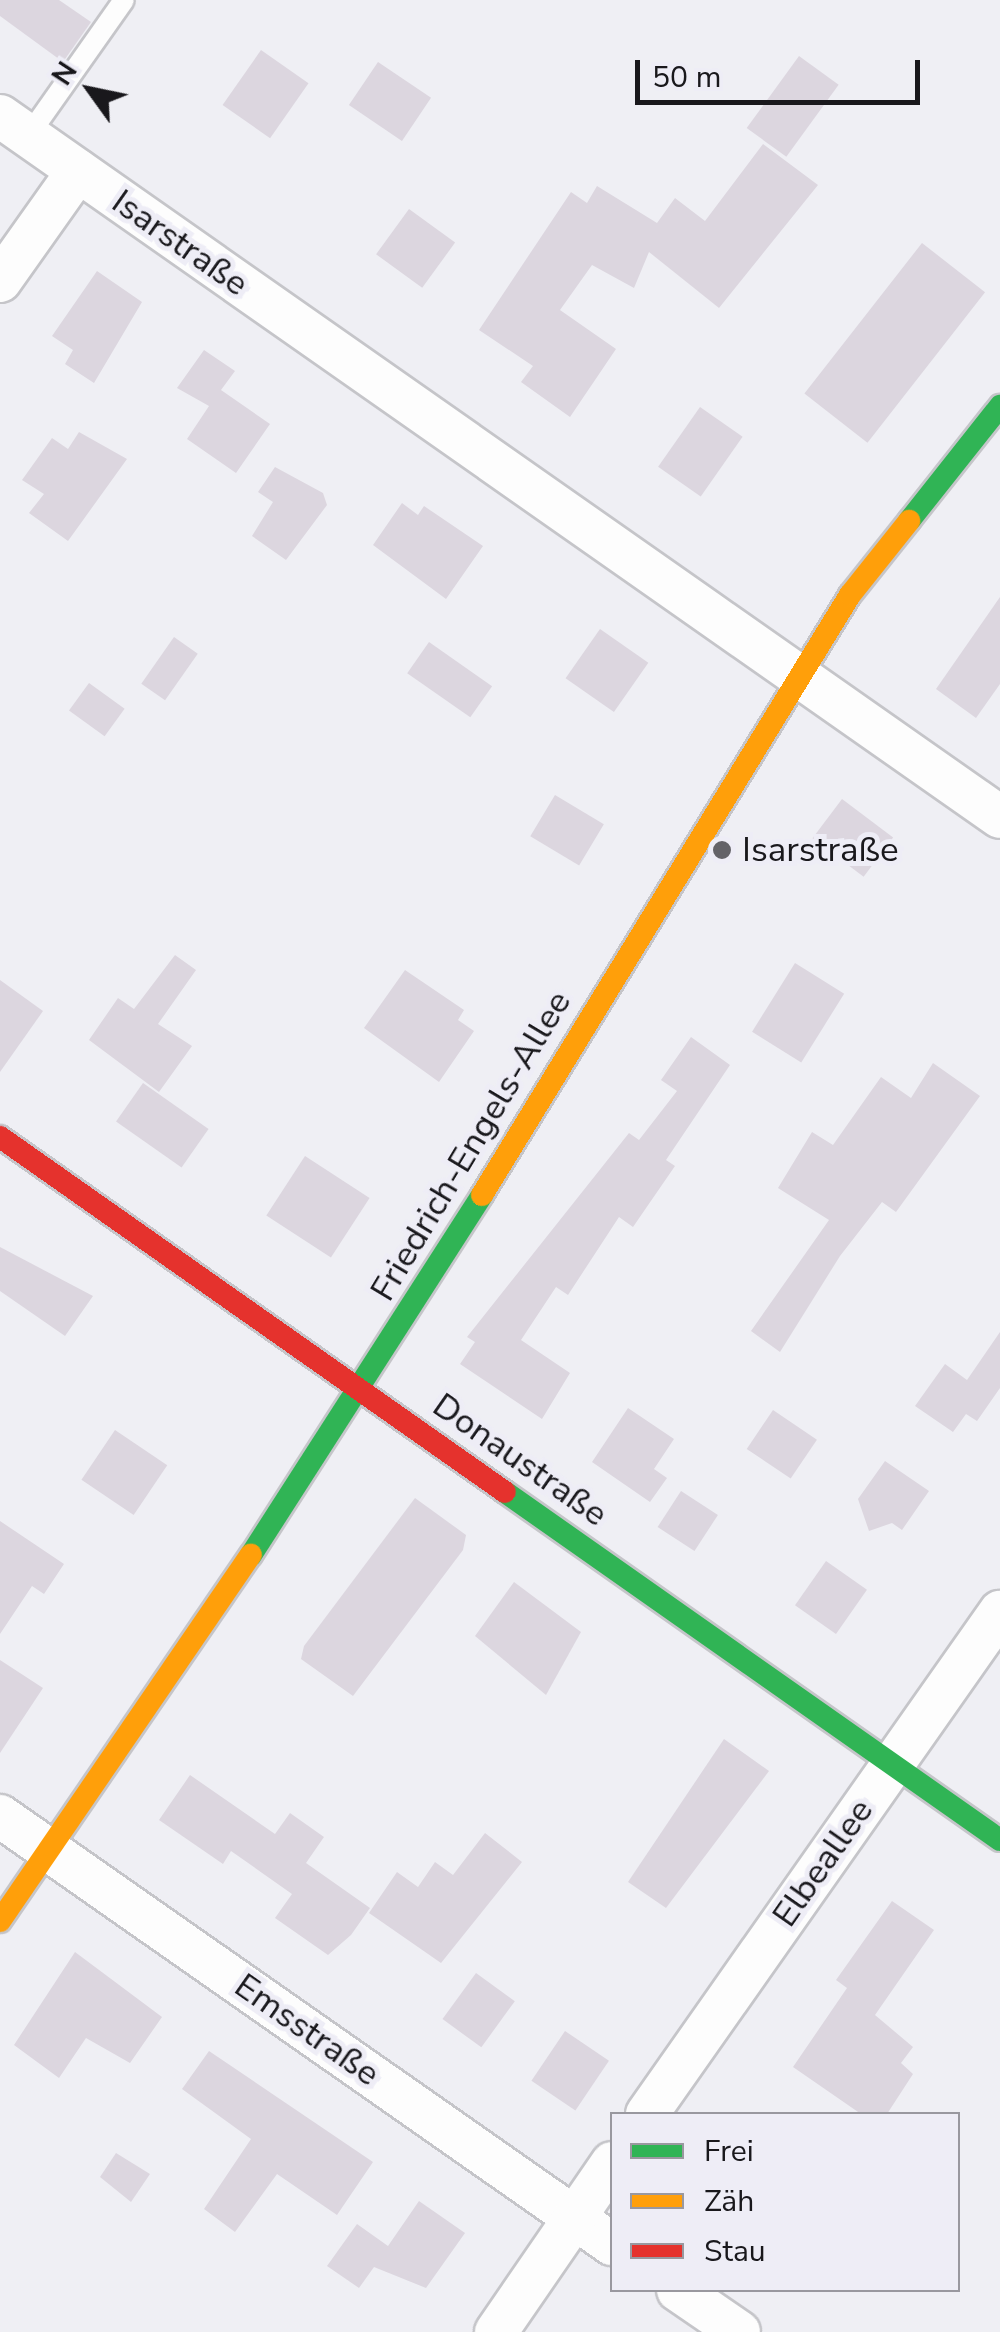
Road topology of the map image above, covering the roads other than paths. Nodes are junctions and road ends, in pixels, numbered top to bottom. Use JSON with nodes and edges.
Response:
{"nodes":[{"id":1,"x":124,"y":0,"type":"edge"},
{"id":2,"x":14,"y":126,"type":"edge"},
{"id":3,"x":78,"y":171,"type":"junction"},
{"id":4,"x":0,"y":281,"type":"edge"},
{"id":5,"x":1000,"y":406,"type":"edge"},
{"id":6,"x":797,"y":676,"type":"junction"},
{"id":7,"x":1000,"y":817,"type":"edge"},
{"id":8,"x":0,"y":1137,"type":"edge"},
{"id":9,"x":362,"y":1392,"type":"junction"},
{"id":10,"x":1000,"y":1612,"type":"edge"},
{"id":11,"x":892,"y":1764,"type":"junction"},
{"id":12,"x":0,"y":1816,"type":"edge"},
{"id":13,"x":1000,"y":1840,"type":"edge"},
{"id":14,"x":53,"y":1851,"type":"junction"},
{"id":15,"x":0,"y":1922,"type":"edge"},
{"id":16,"x":647,"y":2112,"type":"edge"},
{"id":17,"x":610,"y":2166,"type":"edge"},
{"id":18,"x":574,"y":2218,"type":"junction"},
{"id":19,"x":610,"y":2243,"type":"edge"},
{"id":20,"x":681,"y":2292,"type":"edge"},
{"id":21,"x":496,"y":2332,"type":"edge"},
{"id":22,"x":739,"y":2332,"type":"edge"}],
"edges":[{"from":1,"to":2,"type":"lane"},
{"from":2,"to":3,"type":"street","name":"Isarstraße"},
{"from":3,"to":4,"type":"street"},
{"from":3,"to":6,"type":"street","name":"Isarstraße"},
{"from":5,"to":6,"type":"street","name":"Friedrich-Engels-Allee"},
{"from":6,"to":7,"type":"street","name":"Isarstraße"},
{"from":6,"to":9,"type":"street","name":"Friedrich-Engels-Allee"},
{"from":8,"to":9,"type":"street","name":"Donaustraße"},
{"from":9,"to":11,"type":"street","name":"Donaustraße"},
{"from":9,"to":14,"type":"street","name":"Friedrich-Engels-Allee"},
{"from":10,"to":11,"type":"street","name":"Elbeallee"},
{"from":11,"to":13,"type":"street","name":"Donaustraße"},
{"from":11,"to":16,"type":"street","name":"Elbeallee"},
{"from":12,"to":14,"type":"street","name":"Emsstraße"},
{"from":14,"to":15,"type":"street","name":"Friedrich-Engels-Allee"},
{"from":14,"to":18,"type":"street","name":"Emsstraße"},
{"from":17,"to":18,"type":"street"},
{"from":18,"to":19,"type":"street","name":"Emsstraße"},
{"from":18,"to":21,"type":"street"},
{"from":20,"to":22,"type":"street"}]}
